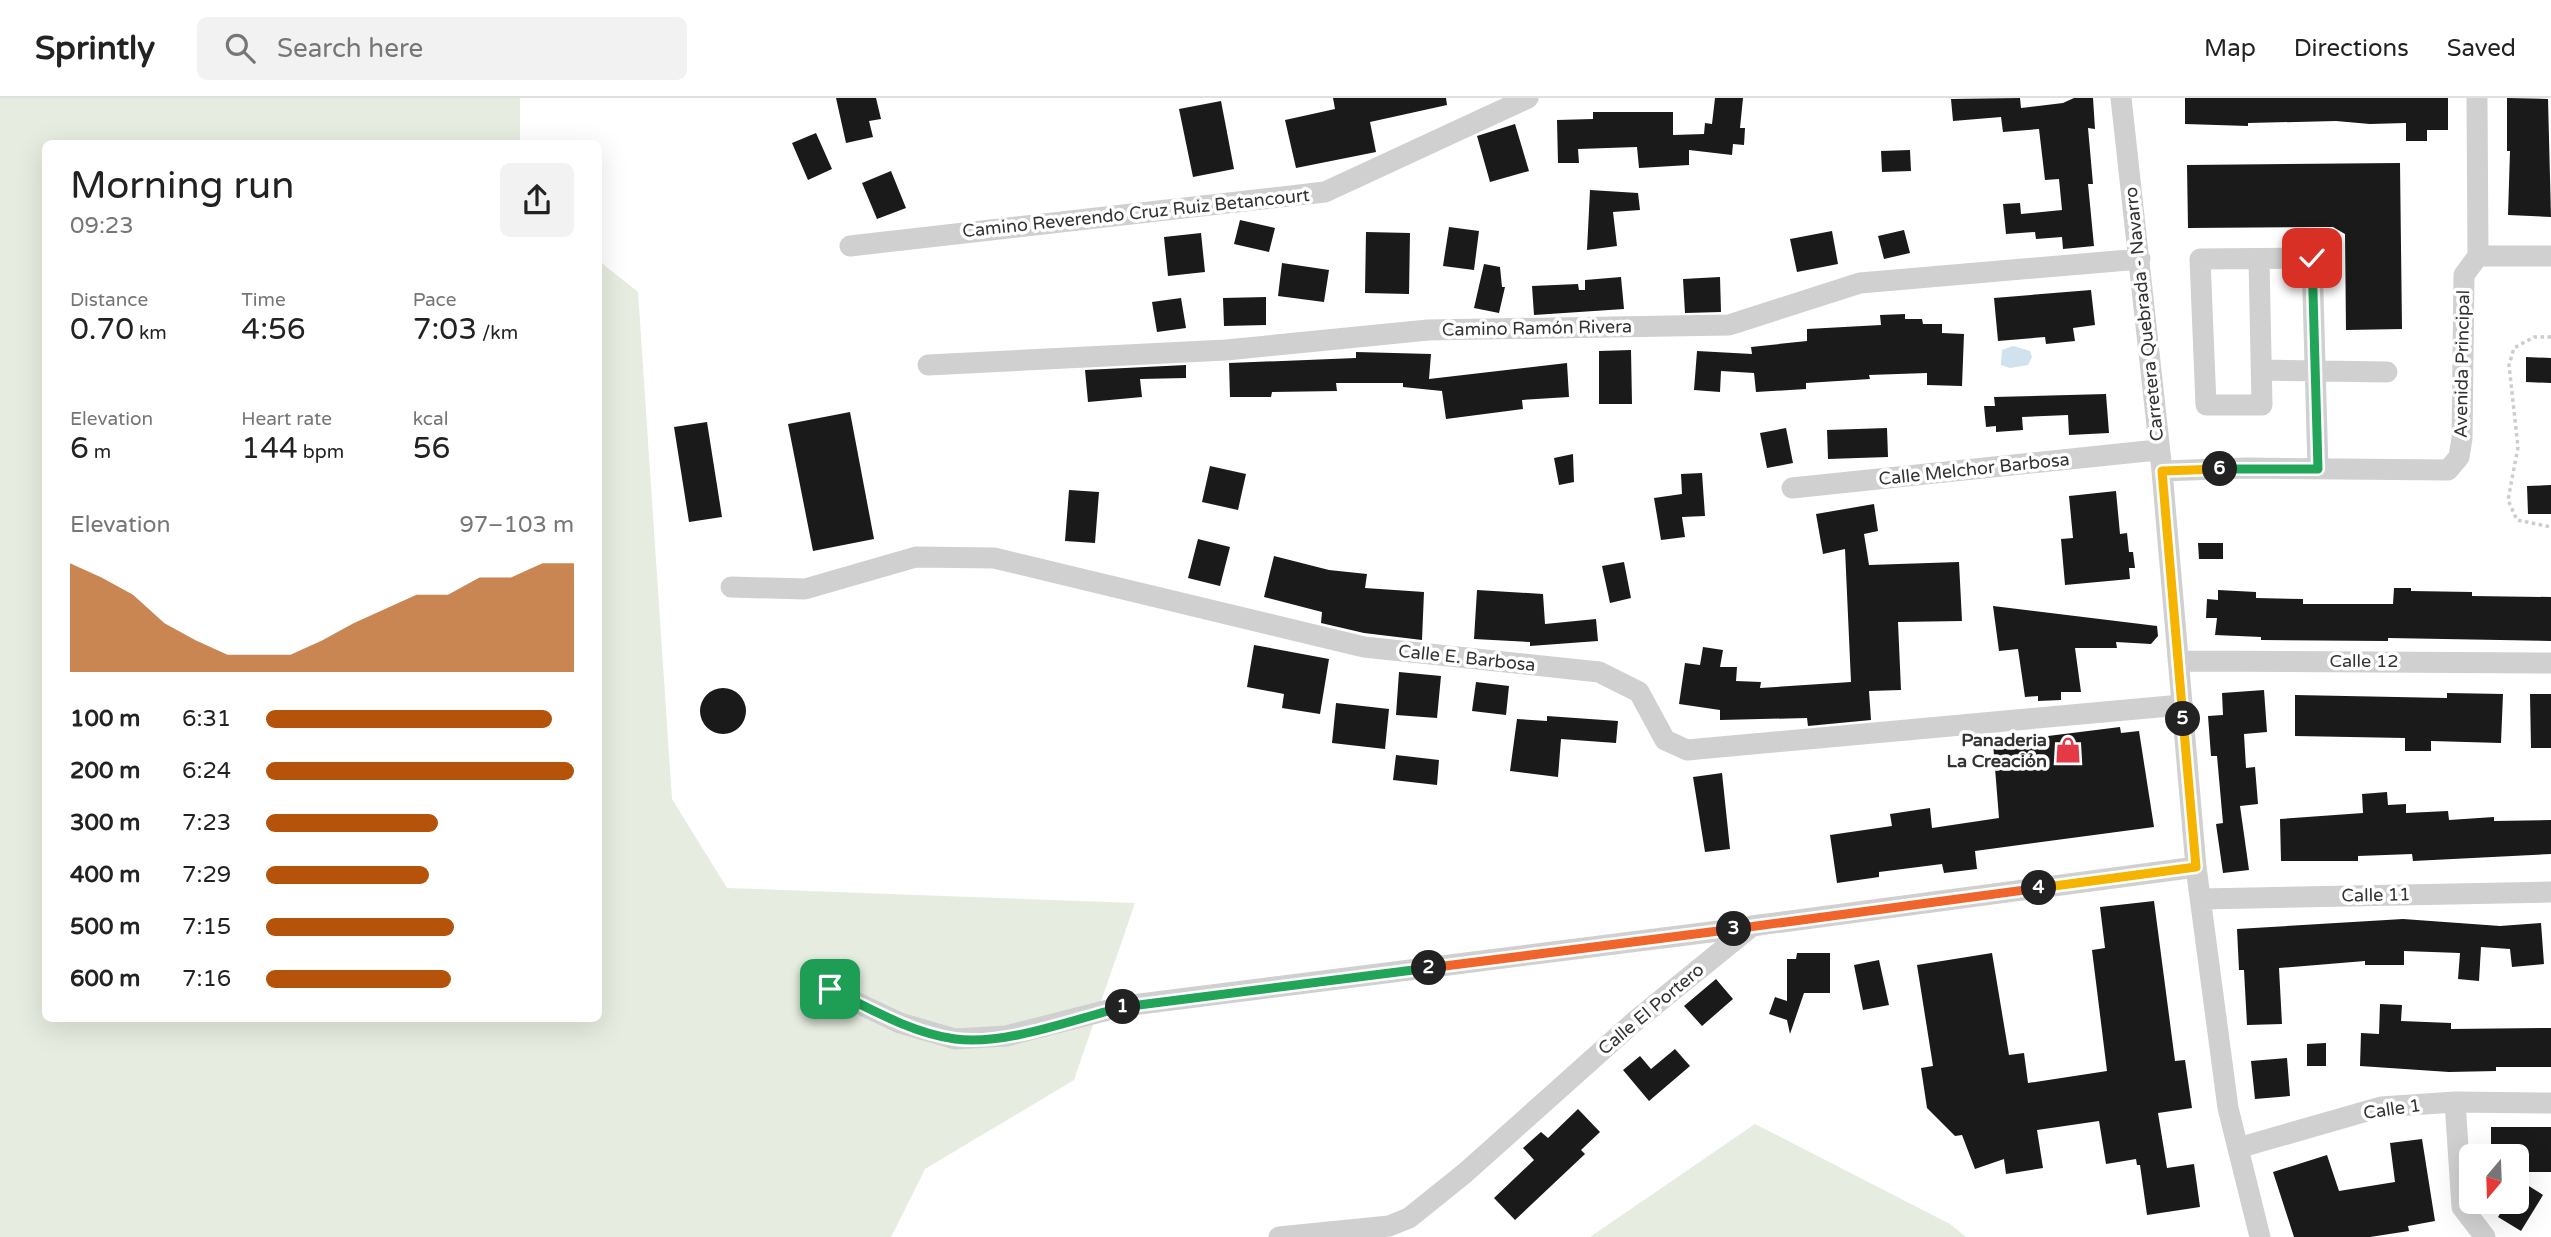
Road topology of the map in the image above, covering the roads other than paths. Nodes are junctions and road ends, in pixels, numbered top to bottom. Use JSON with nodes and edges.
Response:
{"nodes":[{"id":1,"x":1528,"y":98,"type":"edge"},
{"id":2,"x":2121,"y":98,"type":"edge"},
{"id":3,"x":2477,"y":98,"type":"edge"},
{"id":4,"x":850,"y":246,"type":"dead end"},
{"id":5,"x":2477,"y":256,"type":"junction"},
{"id":6,"x":2551,"y":256,"type":"edge"},
{"id":7,"x":2140,"y":259,"type":"junction"},
{"id":8,"x":2259,"y":259,"type":"junction"},
{"id":9,"x":928,"y":365,"type":"dead end"},
{"id":10,"x":2262,"y":370,"type":"junction"},
{"id":11,"x":2316,"y":371,"type":"junction"},
{"id":12,"x":2387,"y":372,"type":"dead end"},
{"id":13,"x":2157,"y":450,"type":"junction"},
{"id":14,"x":2318,"y":469,"type":"junction"},
{"id":15,"x":2162,"y":471,"type":"junction"},
{"id":16,"x":1792,"y":488,"type":"dead end"},
{"id":17,"x":731,"y":587,"type":"dead end"},
{"id":18,"x":2178,"y":661,"type":"junction"},
{"id":19,"x":2551,"y":663,"type":"edge"},
{"id":20,"x":2181,"y":705,"type":"junction"},
{"id":21,"x":2196,"y":867,"type":"junction"},
{"id":22,"x":2551,"y":892,"type":"edge"},
{"id":23,"x":2201,"y":899,"type":"junction"},
{"id":24,"x":1752,"y":926,"type":"junction"},
{"id":25,"x":830,"y":989,"type":"dead end"},
{"id":26,"x":2455,"y":1102,"type":"junction"},
{"id":27,"x":2551,"y":1102,"type":"edge"},
{"id":28,"x":2238,"y":1148,"type":"junction"},
{"id":29,"x":1279,"y":1237,"type":"edge"},
{"id":30,"x":2260,"y":1237,"type":"edge"},
{"id":31,"x":2485,"y":1237,"type":"edge"}],
"edges":[{"from":1,"to":4,"type":"street","name":"Camino Reverendo Cruz Ruiz Betancourt"},
{"from":2,"to":7,"type":"street","name":"Carretera Quebrada - Navarro"},
{"from":3,"to":5,"type":"street"},
{"from":5,"to":6,"type":"street"},
{"from":5,"to":14,"type":"street","name":"Avenida Principal"},
{"from":7,"to":9,"type":"street","name":"Camino Ramón Rivera"},
{"from":7,"to":13,"type":"street","name":"Carretera Quebrada - Navarro"},
{"from":8,"to":10,"type":"street"},
{"from":8,"to":10,"type":"street"},
{"from":8,"to":11,"type":"street"},
{"from":10,"to":11,"type":"street"},
{"from":11,"to":12,"type":"street"},
{"from":11,"to":14,"type":"street"},
{"from":13,"to":15,"type":"street","name":"Carretera Quebrada - Navarro"},
{"from":13,"to":16,"type":"street","name":"Calle Melchor Barbosa"},
{"from":14,"to":15,"type":"street","name":"Avenida Principal"},
{"from":15,"to":18,"type":"street","name":"Carretera Quebrada - Navarro"},
{"from":17,"to":20,"type":"street","name":"Calle E. Barbosa"},
{"from":18,"to":19,"type":"street","name":"Calle 12"},
{"from":18,"to":20,"type":"street","name":"Carretera Quebrada - Navarro"},
{"from":20,"to":21,"type":"street","name":"Carretera Quebrada - Navarro"},
{"from":21,"to":23,"type":"street","name":"Carretera Quebrada - Navarro"},
{"from":21,"to":24,"type":"street"},
{"from":22,"to":23,"type":"street","name":"Calle 11"},
{"from":23,"to":28,"type":"street","name":"Carretera Quebrada - Navarro"},
{"from":24,"to":25,"type":"street"},
{"from":24,"to":29,"type":"street","name":"Calle El Portero"},
{"from":26,"to":27,"type":"street","name":"Calle 1"},
{"from":26,"to":28,"type":"street","name":"Calle 1"},
{"from":26,"to":31,"type":"street"},
{"from":28,"to":30,"type":"street","name":"Carretera Quebrada - Navarro"}]}
